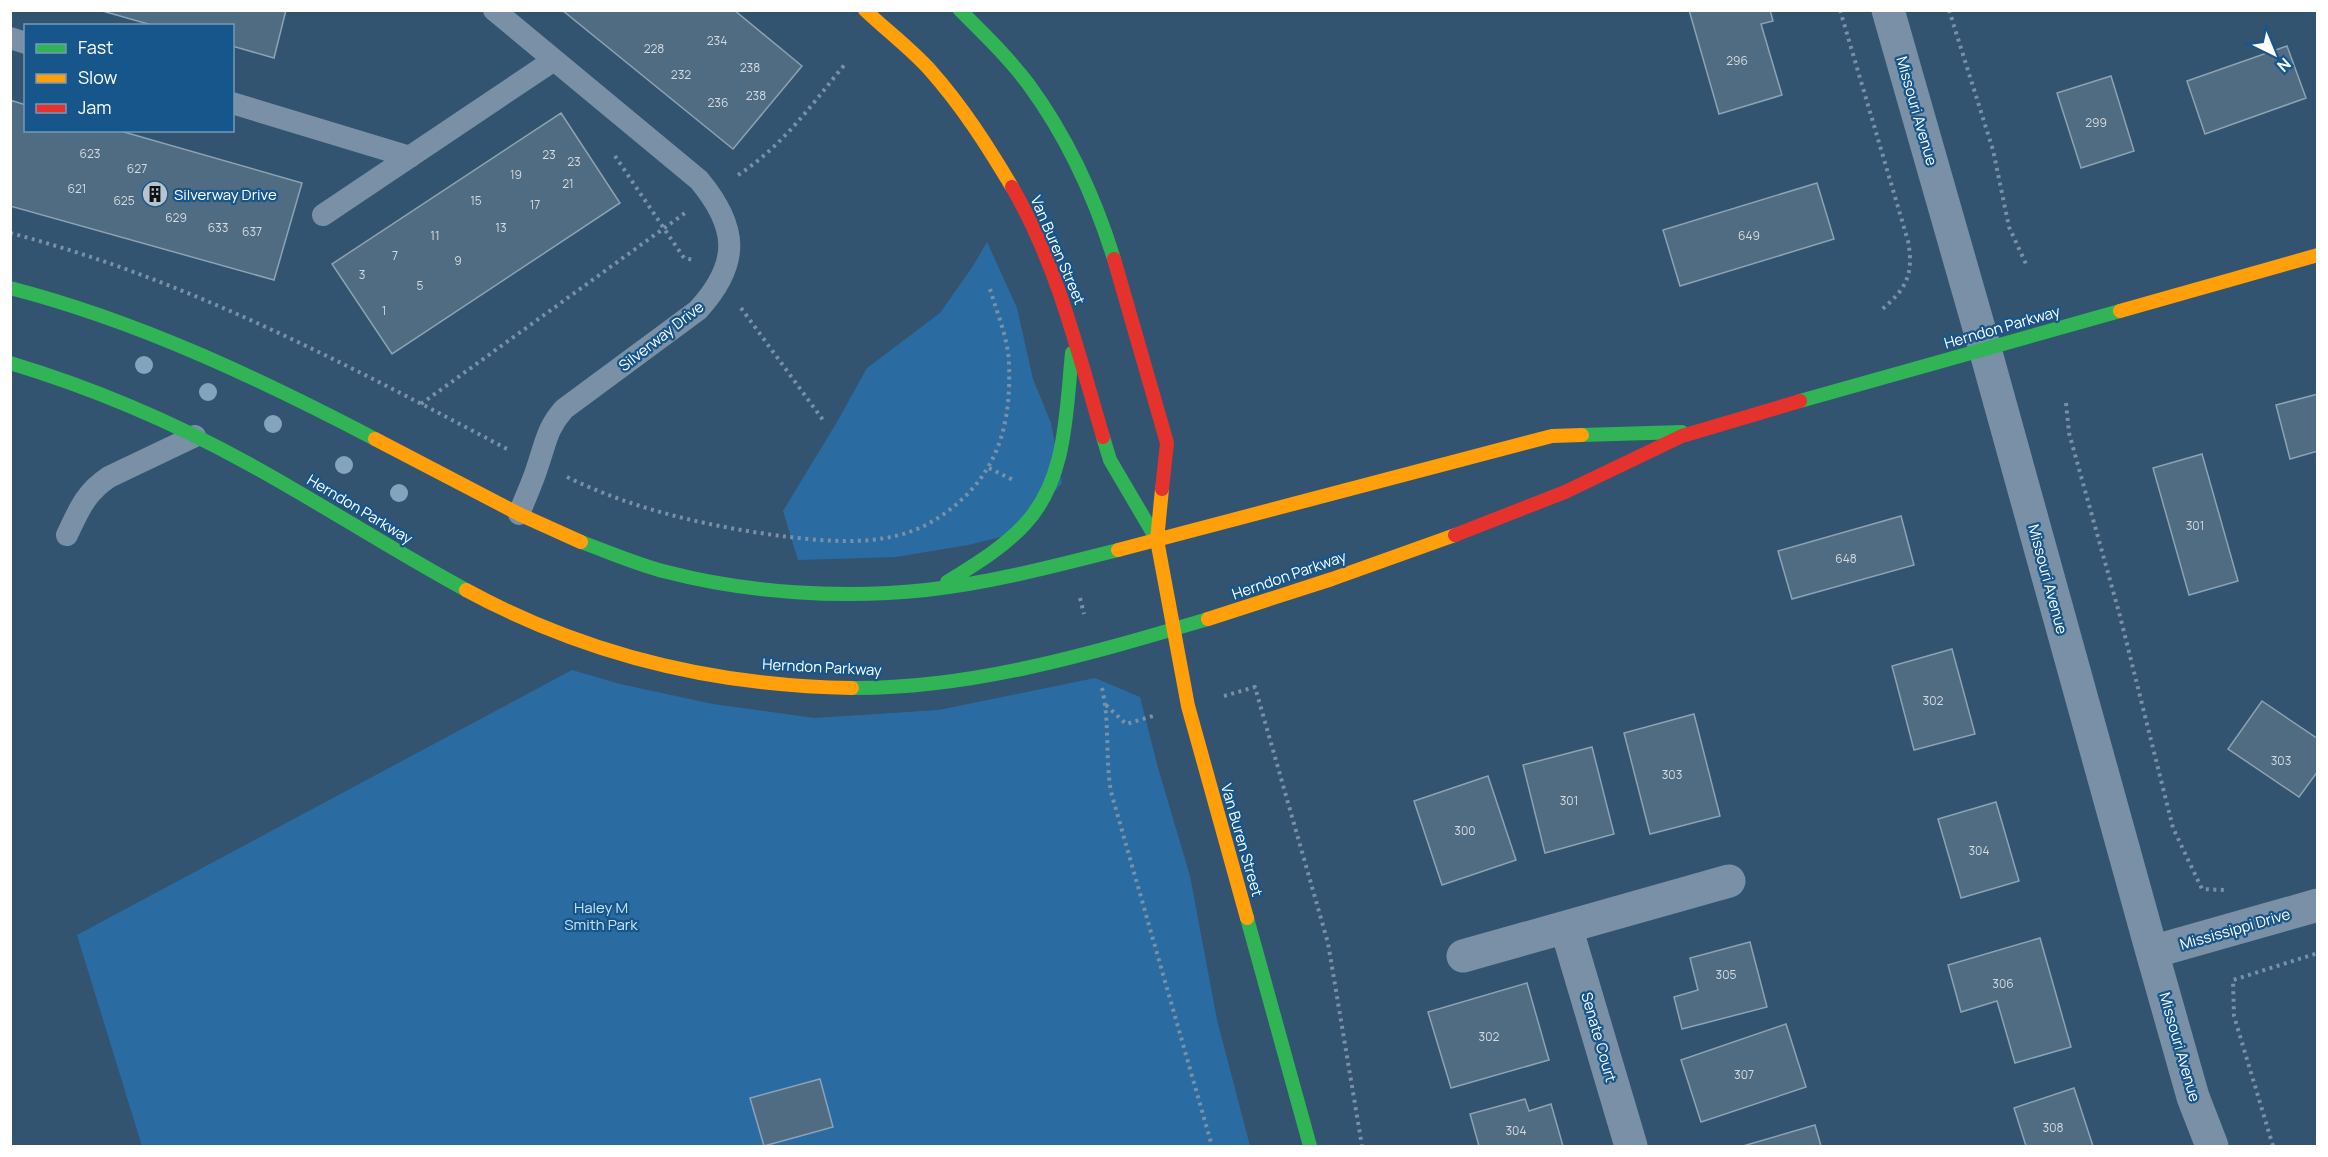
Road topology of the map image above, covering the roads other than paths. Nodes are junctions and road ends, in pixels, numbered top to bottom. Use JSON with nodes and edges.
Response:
{"nodes":[{"id":1,"x":494,"y":10,"type":"edge"},
{"id":2,"x":865,"y":10,"type":"edge"},
{"id":3,"x":960,"y":10,"type":"edge"},
{"id":4,"x":1888,"y":10,"type":"edge"},
{"id":5,"x":554,"y":60,"type":"junction"},
{"id":6,"x":234,"y":104,"type":"edge"},
{"id":7,"x":410,"y":157,"type":"junction"},
{"id":8,"x":323,"y":216,"type":"dead end"},
{"id":9,"x":2318,"y":255,"type":"edge"},
{"id":10,"x":10,"y":288,"type":"edge"},
{"id":11,"x":1074,"y":336,"type":"junction"},
{"id":12,"x":1986,"y":349,"type":"junction"},
{"id":13,"x":10,"y":363,"type":"edge"},
{"id":14,"x":1695,"y":432,"type":"junction"},
{"id":15,"x":195,"y":436,"type":"junction"},
{"id":16,"x":519,"y":514,"type":"junction"},
{"id":17,"x":67,"y":535,"type":"dead end"},
{"id":18,"x":1157,"y":540,"type":"junction"},
{"id":19,"x":937,"y":588,"type":"junction"},
{"id":20,"x":1174,"y":630,"type":"junction"},
{"id":21,"x":1729,"y":881,"type":"dead end"},
{"id":22,"x":2318,"y":905,"type":"edge"},
{"id":23,"x":1566,"y":927,"type":"junction"},
{"id":24,"x":2152,"y":952,"type":"junction"},
{"id":25,"x":1463,"y":956,"type":"dead end"},
{"id":26,"x":1310,"y":1146,"type":"edge"},
{"id":27,"x":1631,"y":1146,"type":"edge"},
{"id":28,"x":2212,"y":1146,"type":"edge"}],
"edges":[{"from":1,"to":5,"type":"lane","name":"Silverway Drive"},
{"from":2,"to":11,"type":"main road","name":"Van Buren Street"},
{"from":3,"to":18,"type":"main road","name":"Van Buren Street"},
{"from":4,"to":12,"type":"street","name":"Missouri Avenue"},
{"from":5,"to":7,"type":"lane"},
{"from":5,"to":16,"type":"lane","name":"Silverway Drive"},
{"from":6,"to":7,"type":"lane"},
{"from":7,"to":8,"type":"lane"},
{"from":9,"to":12,"type":"main road","name":"Herndon Parkway"},
{"from":10,"to":16,"type":"main road","name":"Herndon Parkway"},
{"from":11,"to":18,"type":"main road","name":"Van Buren Street"},
{"from":11,"to":19,"type":"main road"},
{"from":12,"to":14,"type":"main road","name":"Herndon Parkway"},
{"from":12,"to":24,"type":"street","name":"Missouri Avenue"},
{"from":13,"to":15,"type":"main road","name":"Herndon Parkway"},
{"from":14,"to":18,"type":"main road","name":"Herndon Parkway"},
{"from":14,"to":20,"type":"main road","name":"Herndon Parkway"},
{"from":15,"to":17,"type":"lane"},
{"from":15,"to":20,"type":"main road","name":"Herndon Parkway"},
{"from":16,"to":19,"type":"main road","name":"Herndon Parkway"},
{"from":18,"to":19,"type":"main road","name":"Herndon Parkway"},
{"from":18,"to":20,"type":"main road","name":"Van Buren Street"},
{"from":20,"to":26,"type":"main road","name":"Van Buren Street"},
{"from":21,"to":23,"type":"street"},
{"from":22,"to":24,"type":"street","name":"Mississippi Drive"},
{"from":23,"to":25,"type":"street"},
{"from":23,"to":27,"type":"street","name":"Senate Court"},
{"from":24,"to":28,"type":"street","name":"Missouri Avenue"}]}
